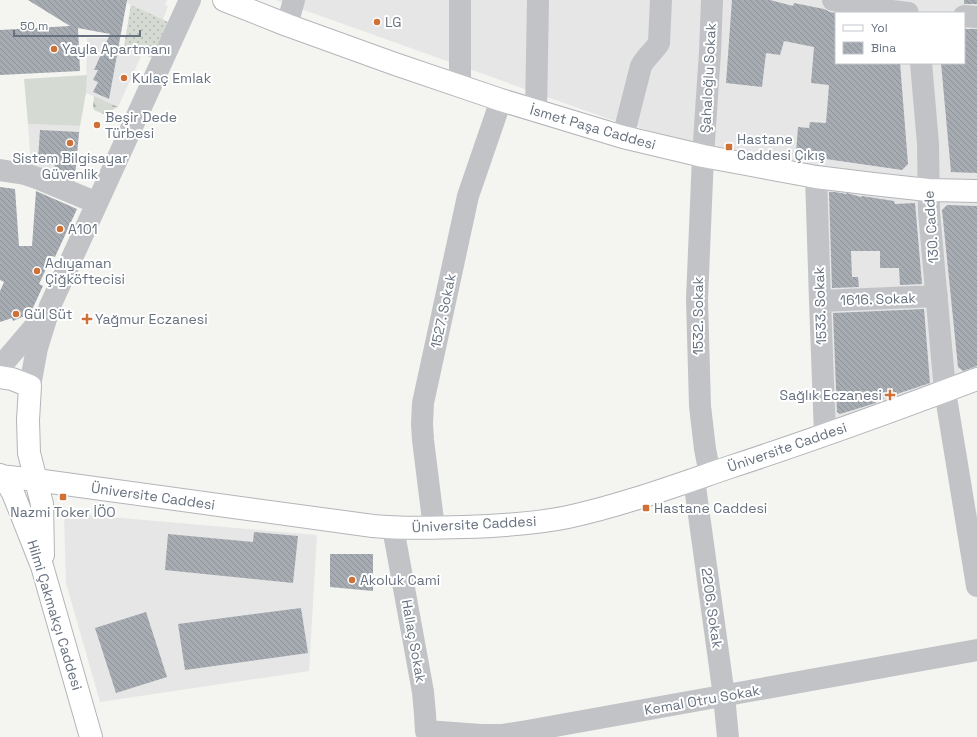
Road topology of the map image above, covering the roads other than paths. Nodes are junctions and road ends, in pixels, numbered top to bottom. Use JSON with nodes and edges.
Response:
{"nodes":[{"id":1,"x":190,"y":0,"type":"edge"},
{"id":2,"x":224,"y":0,"type":"edge"},
{"id":3,"x":294,"y":0,"type":"edge"},
{"id":4,"x":460,"y":0,"type":"edge"},
{"id":5,"x":538,"y":0,"type":"edge"},
{"id":6,"x":661,"y":0,"type":"edge"},
{"id":7,"x":712,"y":0,"type":"edge"},
{"id":8,"x":833,"y":0,"type":"edge"},
{"id":9,"x":915,"y":0,"type":"edge"},
{"id":10,"x":900,"y":12,"type":"edge"},
{"id":11,"x":916,"y":12,"type":"edge"},
{"id":12,"x":965,"y":16,"type":"edge"},
{"id":13,"x":977,"y":17,"type":"edge"},
{"id":14,"x":286,"y":25,"type":"junction"},
{"id":15,"x":921,"y":64,"type":"edge"},
{"id":16,"x":460,"y":86,"type":"junction"},
{"id":17,"x":501,"y":100,"type":"junction"},
{"id":18,"x":536,"y":111,"type":"junction"},
{"id":19,"x":623,"y":137,"type":"junction"},
{"id":20,"x":703,"y":156,"type":"junction"},
{"id":21,"x":0,"y":170,"type":"edge"},
{"id":22,"x":816,"y":177,"type":"junction"},
{"id":23,"x":928,"y":190,"type":"junction"},
{"id":24,"x":977,"y":191,"type":"edge"},
{"id":25,"x":97,"y":203,"type":"junction"},
{"id":26,"x":937,"y":296,"type":"junction"},
{"id":27,"x":820,"y":301,"type":"junction"},
{"id":28,"x":50,"y":306,"type":"junction"},
{"id":29,"x":0,"y":367,"type":"edge"},
{"id":30,"x":0,"y":377,"type":"edge"},
{"id":31,"x":977,"y":380,"type":"edge"},
{"id":32,"x":30,"y":386,"type":"junction"},
{"id":33,"x":945,"y":391,"type":"junction"},
{"id":34,"x":825,"y":435,"type":"junction"},
{"id":35,"x":0,"y":476,"type":"edge"},
{"id":36,"x":702,"y":477,"type":"junction"},
{"id":37,"x":36,"y":480,"type":"junction"},
{"id":38,"x":393,"y":528,"type":"junction"},
{"id":39,"x":434,"y":528,"type":"junction"},
{"id":40,"x":42,"y":566,"type":"junction"},
{"id":41,"x":977,"y":586,"type":"edge"},
{"id":42,"x":977,"y":650,"type":"edge"},
{"id":43,"x":724,"y":696,"type":"junction"},
{"id":44,"x":426,"y":731,"type":"joint"},
{"id":45,"x":542,"y":733,"type":"edge"},
{"id":46,"x":91,"y":737,"type":"edge"},
{"id":47,"x":728,"y":737,"type":"edge"}],
"edges":[{"from":1,"to":25,"type":"street"},
{"from":2,"to":14,"type":"main road","name":"İsmet Paşa Caddesi"},
{"from":3,"to":14,"type":"street"},
{"from":4,"to":16,"type":"street"},
{"from":5,"to":18,"type":"street"},
{"from":6,"to":19,"type":"street"},
{"from":7,"to":20,"type":"street","name":"Şahaloğlu Sokak"},
{"from":8,"to":10,"type":"street"},
{"from":9,"to":11,"type":"street"},
{"from":12,"to":13,"type":"street"},
{"from":14,"to":16,"type":"main road","name":"İsmet Paşa Caddesi"},
{"from":15,"to":23,"type":"street","name":"130. Cadde"},
{"from":16,"to":17,"type":"main road","name":"İsmet Paşa Caddesi"},
{"from":17,"to":18,"type":"main road","name":"İsmet Paşa Caddesi"},
{"from":17,"to":39,"type":"street","name":"1527. Sokak"},
{"from":18,"to":19,"type":"main road","name":"İsmet Paşa Caddesi"},
{"from":19,"to":20,"type":"main road","name":"İsmet Paşa Caddesi"},
{"from":20,"to":22,"type":"main road","name":"İsmet Paşa Caddesi"},
{"from":20,"to":36,"type":"street","name":"1532. Sokak"},
{"from":21,"to":25,"type":"street"},
{"from":22,"to":23,"type":"main road","name":"İsmet Paşa Caddesi"},
{"from":22,"to":27,"type":"street","name":"1533. Sokak"},
{"from":23,"to":24,"type":"main road","name":"İsmet Paşa Caddesi"},
{"from":23,"to":26,"type":"street","name":"130. Cadde"},
{"from":25,"to":28,"type":"street"},
{"from":26,"to":27,"type":"street","name":"1616. Sokak"},
{"from":26,"to":33,"type":"street","name":"130. Cadde"},
{"from":27,"to":34,"type":"street","name":"1533. Sokak"},
{"from":28,"to":29,"type":"street"},
{"from":28,"to":32,"type":"street"},
{"from":30,"to":32,"type":"main road"},
{"from":31,"to":33,"type":"main road","name":"Üniversite Caddesi"},
{"from":32,"to":37,"type":"main road"},
{"from":33,"to":34,"type":"main road","name":"Üniversite Caddesi"},
{"from":33,"to":41,"type":"street","name":"130. Cadde"},
{"from":34,"to":36,"type":"main road","name":"Üniversite Caddesi"},
{"from":35,"to":37,"type":"main road","name":"Üniversite Caddesi"},
{"from":35,"to":40,"type":"main road","name":"Hilmi Çakmakçı Caddesi"},
{"from":36,"to":39,"type":"main road","name":"Üniversite Caddesi"},
{"from":36,"to":43,"type":"street","name":"2206. Sokak"},
{"from":37,"to":38,"type":"main road","name":"Üniversite Caddesi"},
{"from":37,"to":40,"type":"main road"},
{"from":38,"to":39,"type":"main road","name":"Üniversite Caddesi"},
{"from":38,"to":44,"type":"street","name":"Hallaç Sokak"},
{"from":40,"to":46,"type":"main road","name":"Hilmi Çakmakçı Caddesi"},
{"from":42,"to":43,"type":"street","name":"Kemal Otru Sokak"},
{"from":43,"to":45,"type":"street","name":"Kemal Otru Sokak"},
{"from":43,"to":47,"type":"street","name":"2206. Sokak"},
{"from":44,"to":45,"type":"street","name":"Kemal Otru Sokak"}]}
